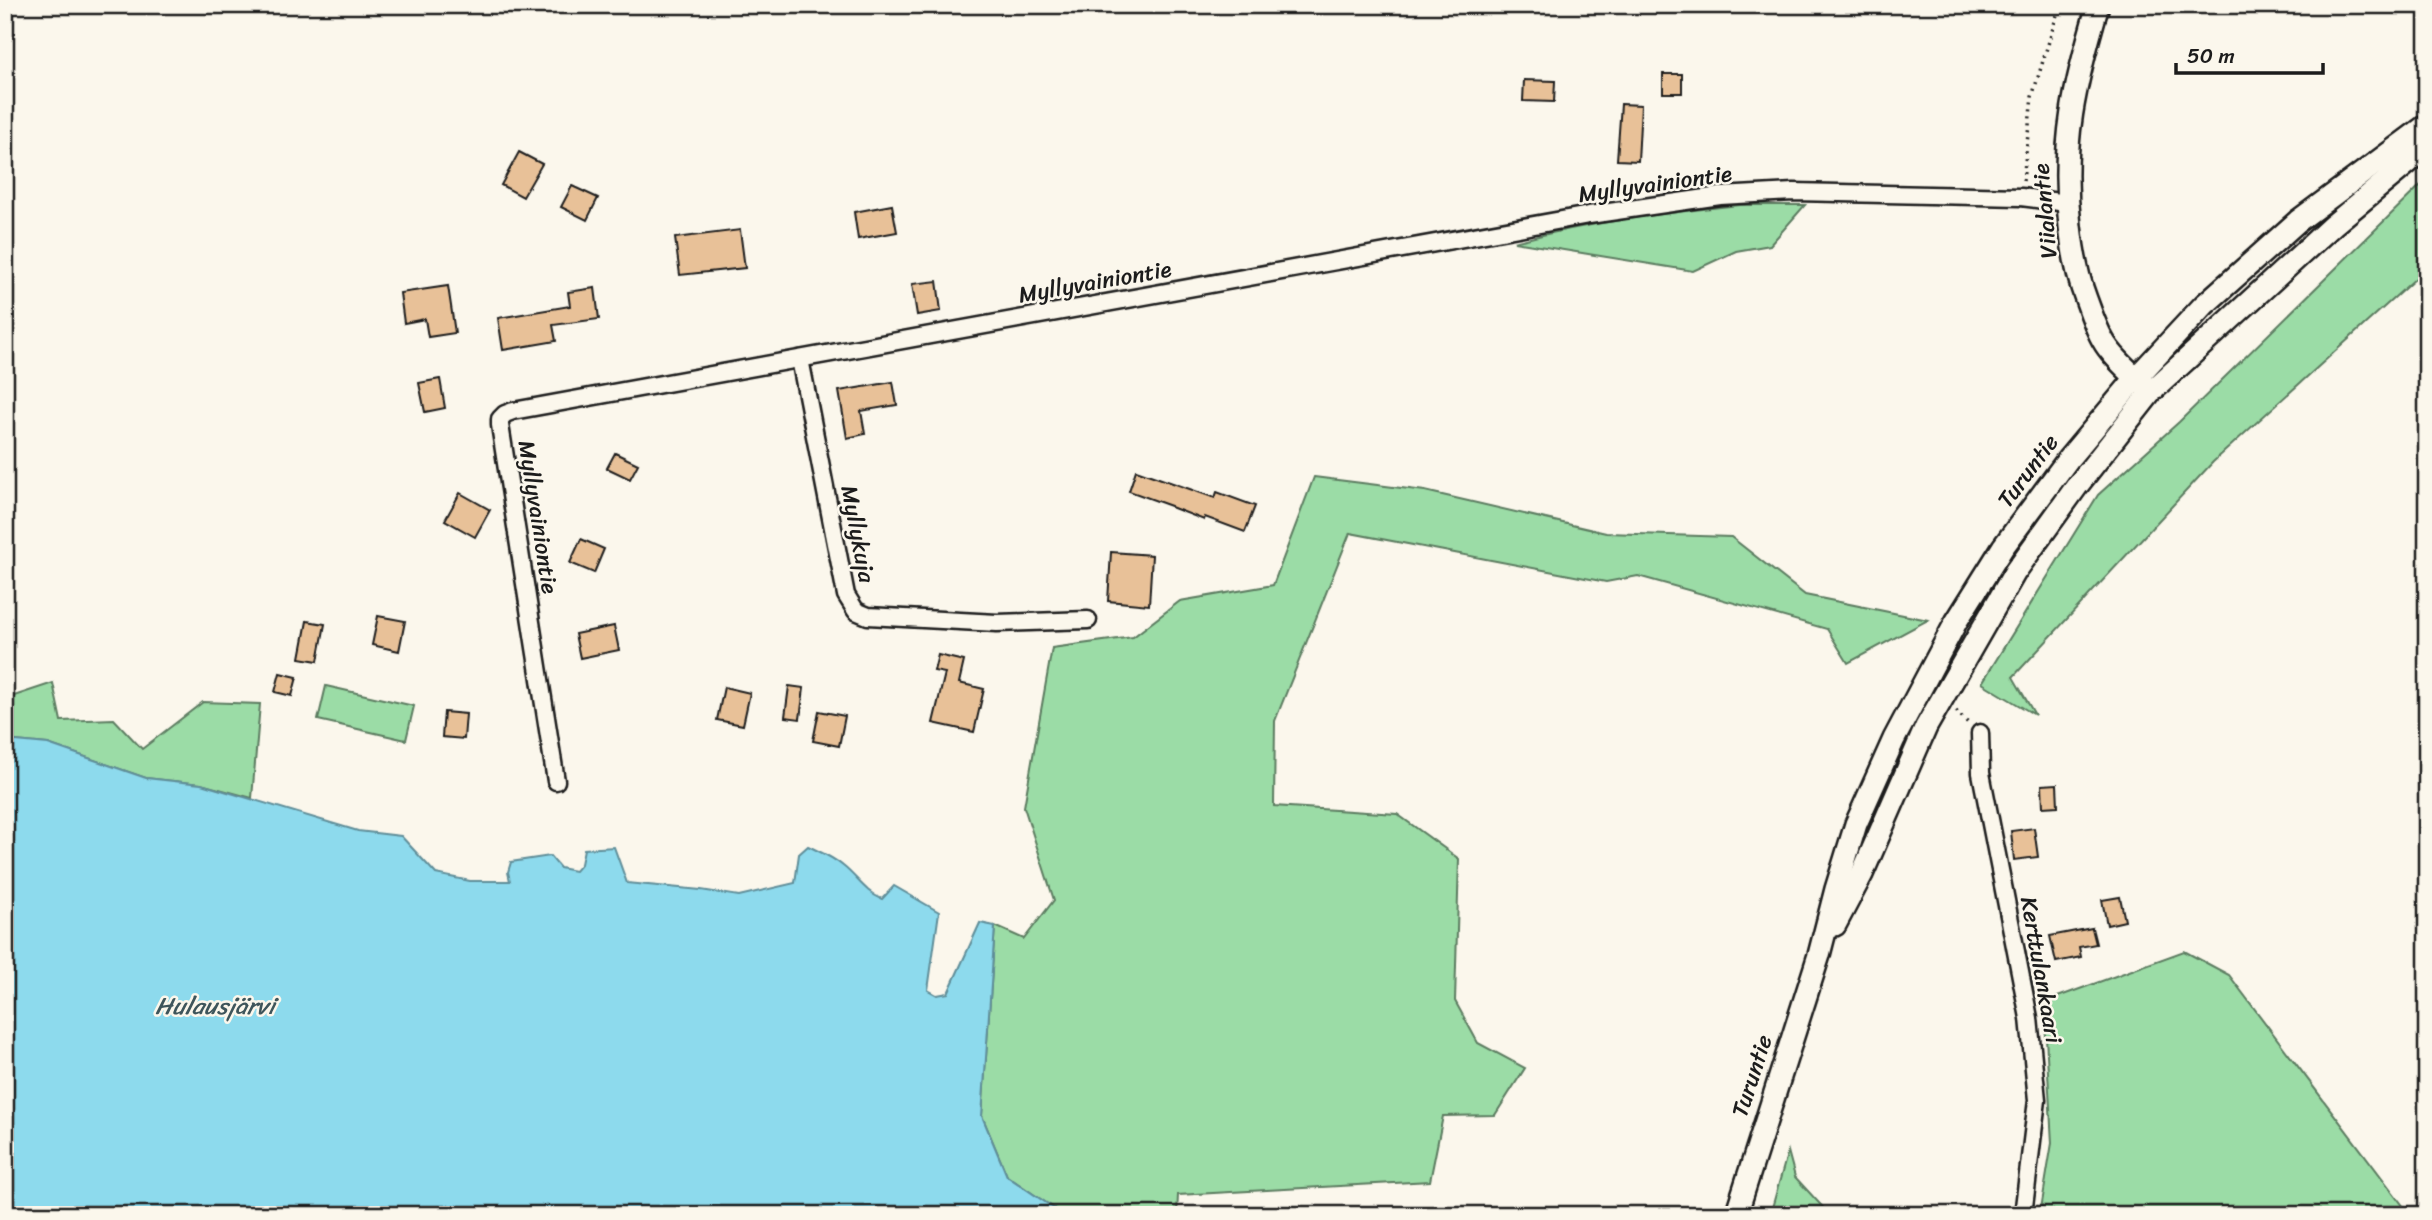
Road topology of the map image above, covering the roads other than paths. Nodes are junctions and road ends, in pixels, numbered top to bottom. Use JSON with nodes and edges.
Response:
{"nodes":[{"id":1,"x":2098,"y":5,"type":"edge"},
{"id":2,"x":2427,"y":125,"type":"edge"},
{"id":3,"x":2427,"y":147,"type":"edge"},
{"id":4,"x":2067,"y":203,"type":"junction"},
{"id":5,"x":800,"y":359,"type":"junction"},
{"id":6,"x":2144,"y":385,"type":"junction"},
{"id":7,"x":1088,"y":620,"type":"dead end"},
{"id":8,"x":1980,"y":733,"type":"road end"},
{"id":9,"x":556,"y":781,"type":"dead end"},
{"id":10,"x":1819,"y":955,"type":"junction"},
{"id":11,"x":1736,"y":1215,"type":"edge"},
{"id":12,"x":2023,"y":1215,"type":"edge"}],
"edges":[{"from":1,"to":4,"type":"main road","name":"Viialantie"},
{"from":2,"to":6,"type":"main road","name":"Turuntie"},
{"from":3,"to":6,"type":"main road","name":"Turuntie"},
{"from":4,"to":5,"type":"street","name":"Myllyvainiontie"},
{"from":4,"to":6,"type":"main road","name":"Viialantie"},
{"from":5,"to":7,"type":"street","name":"Myllykuja"},
{"from":5,"to":9,"type":"street","name":"Myllyvainiontie"},
{"from":6,"to":10,"type":"main road","name":"Turuntie"},
{"from":6,"to":10,"type":"main road","name":"Turuntie"},
{"from":8,"to":12,"type":"street","name":"Kerttulankaari"},
{"from":10,"to":11,"type":"main road","name":"Turuntie"}]}
